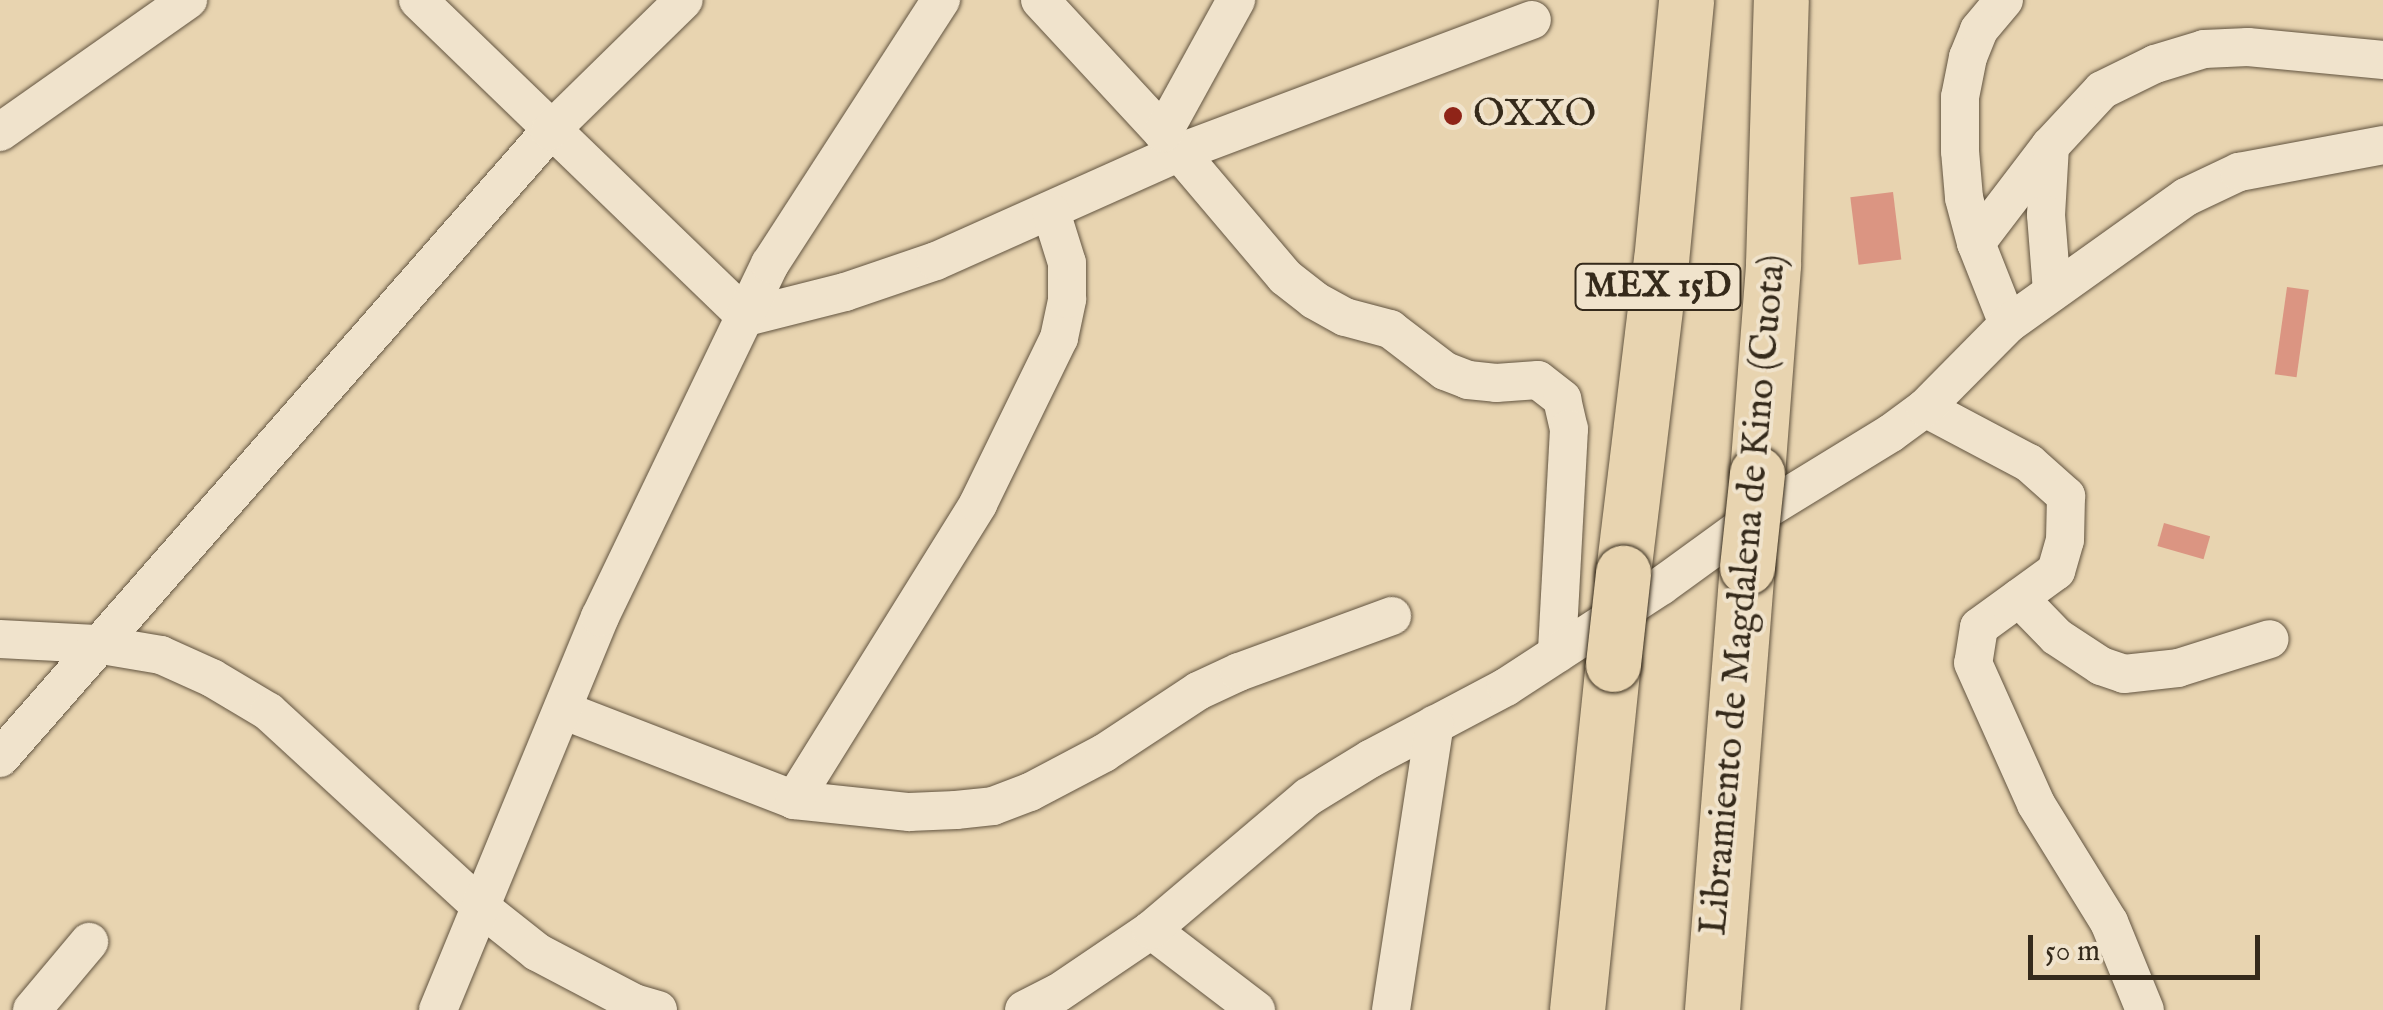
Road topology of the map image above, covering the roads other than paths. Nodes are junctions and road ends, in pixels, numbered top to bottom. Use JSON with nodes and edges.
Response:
{"nodes":[{"id":1,"x":188,"y":0,"type":"edge"},
{"id":2,"x":418,"y":0,"type":"edge"},
{"id":3,"x":684,"y":0,"type":"edge"},
{"id":4,"x":941,"y":0,"type":"edge"},
{"id":5,"x":1040,"y":0,"type":"edge"},
{"id":6,"x":1236,"y":0,"type":"edge"},
{"id":7,"x":1686,"y":0,"type":"edge"},
{"id":8,"x":1782,"y":0,"type":"edge"},
{"id":9,"x":2004,"y":0,"type":"edge"},
{"id":10,"x":1532,"y":20,"type":"dead end"},
{"id":11,"x":2383,"y":60,"type":"edge"},
{"id":12,"x":550,"y":131,"type":"junction"},
{"id":13,"x":0,"y":132,"type":"edge"},
{"id":14,"x":1171,"y":143,"type":"junction"},
{"id":15,"x":2383,"y":145,"type":"edge"},
{"id":16,"x":2050,"y":146,"type":"junction"},
{"id":17,"x":1051,"y":212,"type":"junction"},
{"id":18,"x":1976,"y":243,"type":"junction"},
{"id":19,"x":2052,"y":292,"type":"junction"},
{"id":20,"x":746,"y":317,"type":"junction"},
{"id":21,"x":2008,"y":324,"type":"junction"},
{"id":22,"x":1925,"y":408,"type":"junction"},
{"id":23,"x":2019,"y":598,"type":"junction"},
{"id":24,"x":1392,"y":616,"type":"dead end"},
{"id":25,"x":0,"y":639,"type":"edge"},
{"id":26,"x":2270,"y":639,"type":"dead end"},
{"id":27,"x":96,"y":644,"type":"junction"},
{"id":28,"x":1557,"y":654,"type":"junction"},
{"id":29,"x":565,"y":710,"type":"junction"},
{"id":30,"x":1434,"y":724,"type":"junction"},
{"id":31,"x":0,"y":758,"type":"edge"},
{"id":32,"x":794,"y":800,"type":"junction"},
{"id":33,"x":484,"y":909,"type":"junction"},
{"id":34,"x":1151,"y":930,"type":"junction"},
{"id":35,"x":89,"y":942,"type":"dead end"},
{"id":36,"x":32,"y":1010,"type":"edge"},
{"id":37,"x":438,"y":1010,"type":"edge"},
{"id":38,"x":658,"y":1010,"type":"edge"},
{"id":39,"x":1024,"y":1010,"type":"edge"},
{"id":40,"x":1256,"y":1010,"type":"edge"},
{"id":41,"x":1391,"y":1010,"type":"edge"},
{"id":42,"x":1577,"y":1010,"type":"edge"},
{"id":43,"x":1712,"y":1010,"type":"edge"},
{"id":44,"x":2145,"y":1010,"type":"edge"}],
"edges":[{"from":1,"to":13,"type":"street"},
{"from":2,"to":12,"type":"street"},
{"from":3,"to":12,"type":"street"},
{"from":4,"to":20,"type":"street"},
{"from":5,"to":14,"type":"street"},
{"from":6,"to":14,"type":"street"},
{"from":7,"to":42,"type":"highway","number":"MEX 15D","bridge":true},
{"from":8,"to":43,"type":"highway","name":"Libramiento de Magdalena de Kino (Cuota)","number":"MEX 15D","bridge":true},
{"from":9,"to":18,"type":"street"},
{"from":10,"to":14,"type":"street"},
{"from":11,"to":16,"type":"street"},
{"from":12,"to":20,"type":"street"},
{"from":12,"to":27,"type":"street"},
{"from":14,"to":17,"type":"street"},
{"from":14,"to":28,"type":"street"},
{"from":15,"to":19,"type":"street"},
{"from":16,"to":18,"type":"street"},
{"from":16,"to":19,"type":"street"},
{"from":17,"to":20,"type":"street"},
{"from":17,"to":32,"type":"street"},
{"from":18,"to":21,"type":"street"},
{"from":19,"to":21,"type":"street"},
{"from":20,"to":29,"type":"street"},
{"from":21,"to":22,"type":"street"},
{"from":22,"to":23,"type":"street"},
{"from":22,"to":28,"type":"street"},
{"from":23,"to":26,"type":"street"},
{"from":23,"to":44,"type":"street"},
{"from":24,"to":32,"type":"street"},
{"from":25,"to":27,"type":"street"},
{"from":27,"to":31,"type":"street"},
{"from":27,"to":33,"type":"street"},
{"from":28,"to":30,"type":"street"},
{"from":29,"to":32,"type":"street"},
{"from":29,"to":33,"type":"street"},
{"from":30,"to":34,"type":"street"},
{"from":30,"to":41,"type":"street"},
{"from":33,"to":37,"type":"street"},
{"from":33,"to":38,"type":"street"},
{"from":34,"to":39,"type":"street"},
{"from":34,"to":40,"type":"street"},
{"from":35,"to":36,"type":"street"}]}
